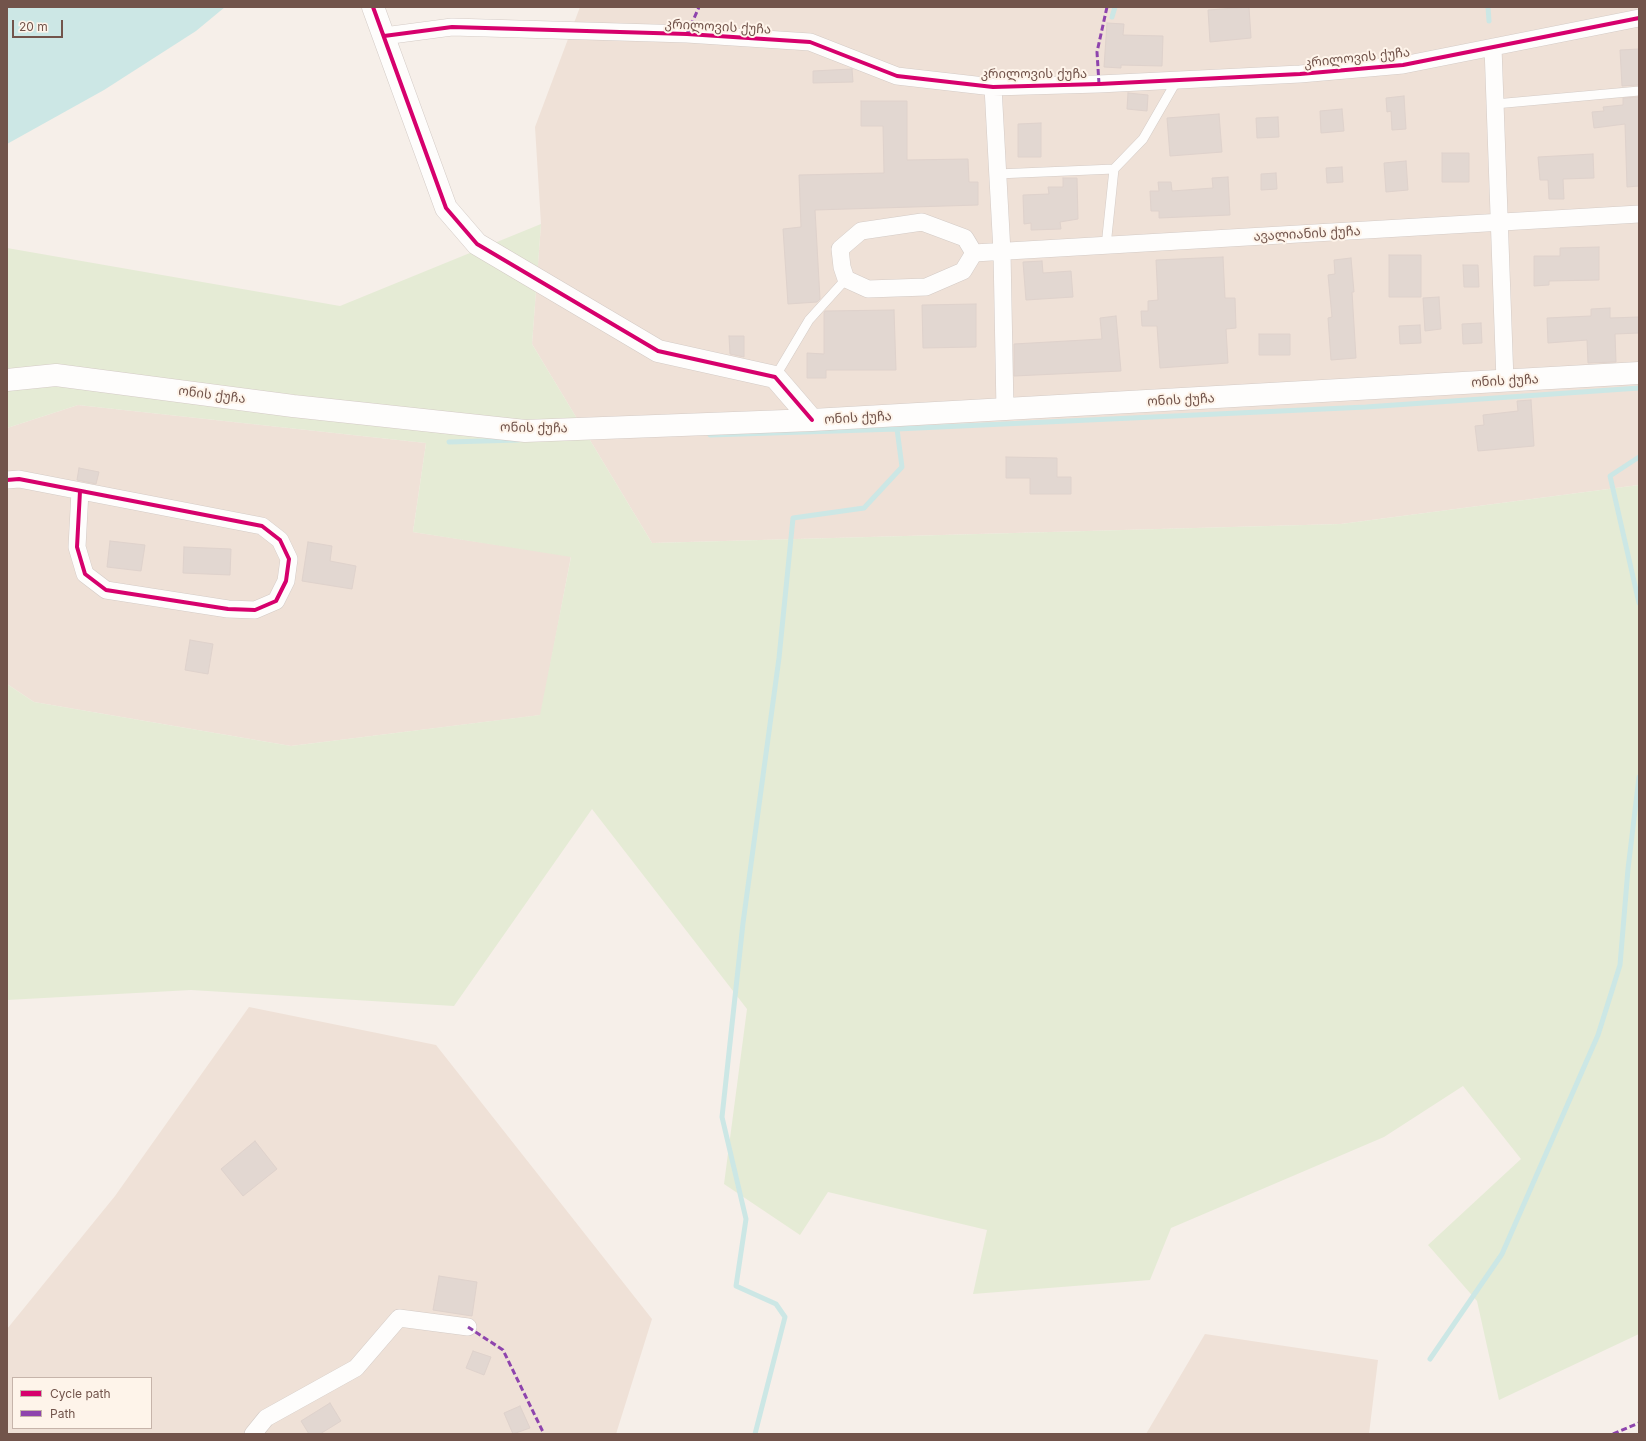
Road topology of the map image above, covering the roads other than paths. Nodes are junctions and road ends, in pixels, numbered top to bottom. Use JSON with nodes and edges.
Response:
{"nodes":[{"id":1,"x":373,"y":7,"type":"edge"},
{"id":2,"x":1639,"y":18,"type":"edge"},
{"id":3,"x":384,"y":36,"type":"junction"},
{"id":4,"x":1493,"y":47,"type":"junction"},
{"id":5,"x":1177,"y":80,"type":"junction"},
{"id":6,"x":993,"y":87,"type":"junction"},
{"id":7,"x":1639,"y":92,"type":"edge"},
{"id":8,"x":1495,"y":104,"type":"junction"},
{"id":9,"x":1114,"y":169,"type":"junction"},
{"id":10,"x":997,"y":174,"type":"junction"},
{"id":11,"x":1639,"y":214,"type":"edge"},
{"id":12,"x":1499,"y":223,"type":"junction"},
{"id":13,"x":1106,"y":246,"type":"junction"},
{"id":14,"x":1002,"y":252,"type":"junction"},
{"id":15,"x":974,"y":253,"type":"junction"},
{"id":16,"x":846,"y":279,"type":"junction"},
{"id":17,"x":1639,"y":373,"type":"edge"},
{"id":18,"x":775,"y":377,"type":"junction"},
{"id":19,"x":7,"y":380,"type":"edge"},
{"id":20,"x":1505,"y":381,"type":"junction"},
{"id":21,"x":1005,"y":410,"type":"junction"},
{"id":22,"x":812,"y":420,"type":"junction"},
{"id":23,"x":7,"y":480,"type":"edge"},
{"id":24,"x":80,"y":491,"type":"junction"},
{"id":25,"x":468,"y":1327,"type":"dead end"},
{"id":26,"x":253,"y":1434,"type":"edge"}],
"edges":[{"from":1,"to":3,"type":"main road"},
{"from":2,"to":4,"type":"street","name":"კრილოვის ქუჩა"},
{"from":3,"to":6,"type":"street","name":"კრილოვის ქუჩა"},
{"from":3,"to":18,"type":"main road"},
{"from":4,"to":5,"type":"street","name":"კრილოვის ქუჩა"},
{"from":4,"to":8,"type":"street"},
{"from":5,"to":6,"type":"street","name":"კრილოვის ქუჩა"},
{"from":5,"to":9,"type":"lane"},
{"from":6,"to":10,"type":"street"},
{"from":7,"to":8,"type":"lane"},
{"from":8,"to":12,"type":"street"},
{"from":9,"to":10,"type":"lane"},
{"from":9,"to":13,"type":"lane"},
{"from":10,"to":14,"type":"street"},
{"from":11,"to":12,"type":"street","name":"ავალიანის ქუჩა"},
{"from":12,"to":13,"type":"street","name":"ავალიანის ქუჩა"},
{"from":12,"to":20,"type":"street"},
{"from":13,"to":14,"type":"street","name":"ავალიანის ქუჩა"},
{"from":14,"to":15,"type":"street","name":"ავალიანის ქუჩა"},
{"from":14,"to":21,"type":"street"},
{"from":15,"to":16,"type":"street"},
{"from":15,"to":16,"type":"street"},
{"from":16,"to":18,"type":"lane"},
{"from":17,"to":20,"type":"main road","name":"ონის ქუჩა"},
{"from":18,"to":22,"type":"main road"},
{"from":19,"to":22,"type":"main road","name":"ონის ქუჩა"},
{"from":20,"to":21,"type":"main road","name":"ონის ქუჩა"},
{"from":21,"to":22,"type":"main road","name":"ონის ქუჩა"},
{"from":23,"to":24,"type":"street"},
{"from":24,"to":24,"type":"street"},
{"from":25,"to":26,"type":"street"}]}
